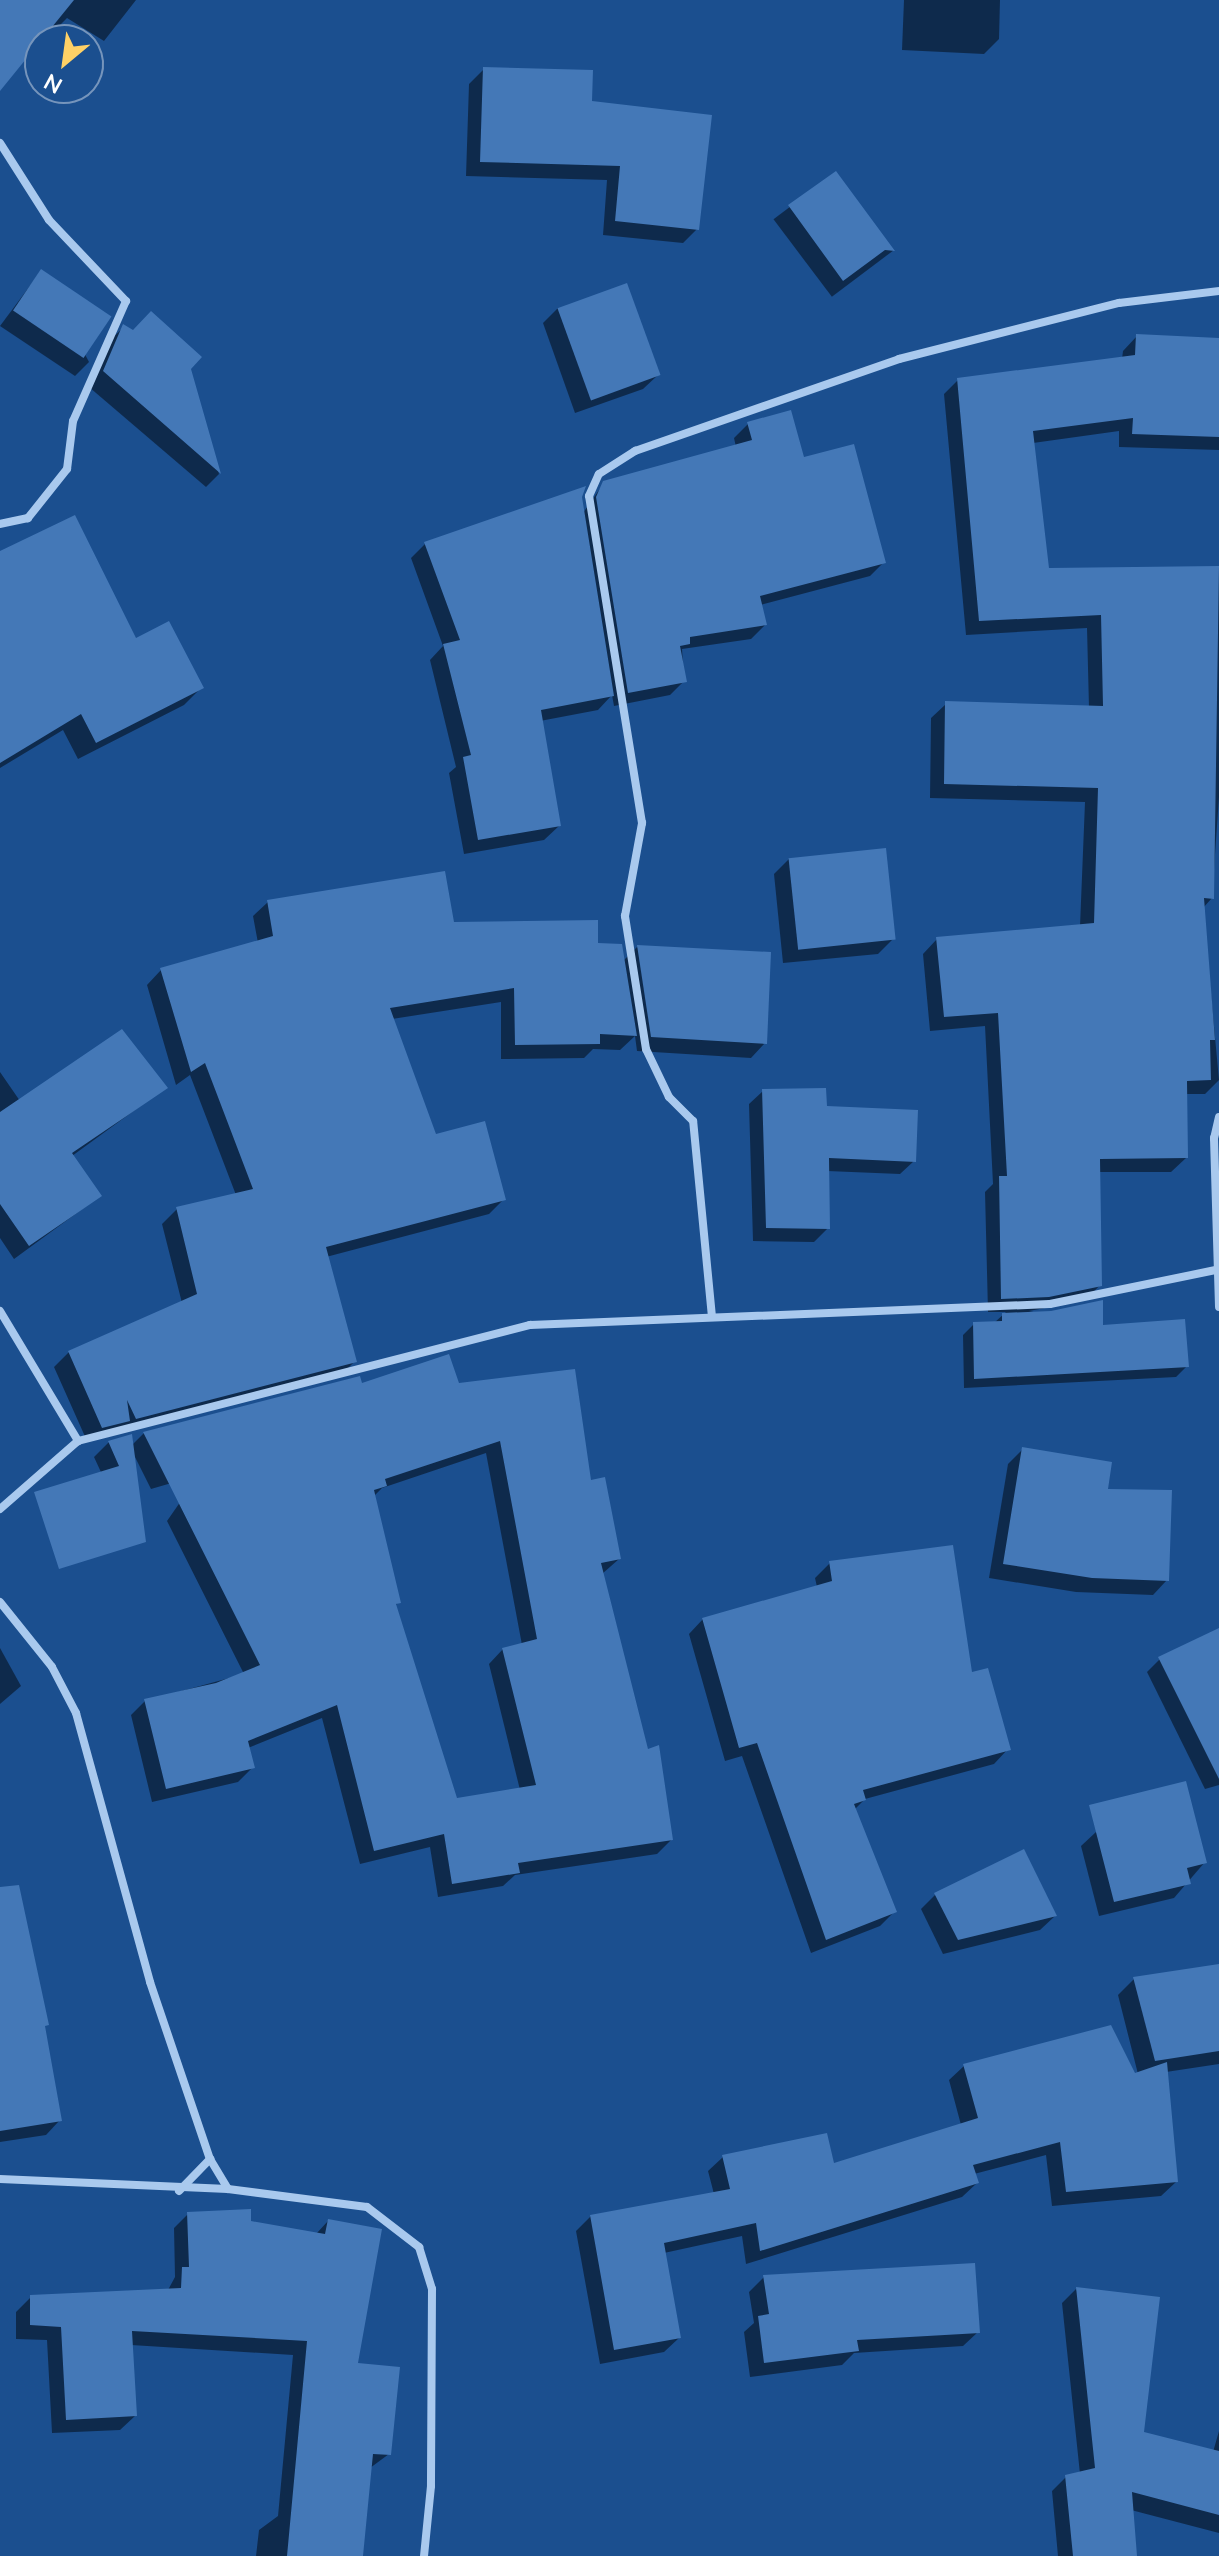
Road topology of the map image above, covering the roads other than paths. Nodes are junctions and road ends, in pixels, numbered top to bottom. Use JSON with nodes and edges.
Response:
{"nodes":[{"id":1,"x":0,"y":143,"type":"edge"},
{"id":2,"x":1219,"y":291,"type":"edge"},
{"id":3,"x":0,"y":524,"type":"edge"},
{"id":4,"x":1219,"y":1117,"type":"edge"},
{"id":5,"x":1216,"y":1270,"type":"junction"},
{"id":6,"x":1219,"y":1307,"type":"edge"},
{"id":7,"x":0,"y":1311,"type":"edge"},
{"id":8,"x":712,"y":1317,"type":"junction"},
{"id":9,"x":78,"y":1441,"type":"junction"},
{"id":10,"x":0,"y":1509,"type":"edge"},
{"id":11,"x":0,"y":1602,"type":"edge"},
{"id":12,"x":210,"y":2159,"type":"junction"},
{"id":13,"x":0,"y":2179,"type":"edge"},
{"id":14,"x":228,"y":2189,"type":"junction"},
{"id":15,"x":179,"y":2191,"type":"junction"},
{"id":16,"x":424,"y":2556,"type":"edge"}],
"edges":[{"from":1,"to":3,"type":"street"},
{"from":2,"to":8,"type":"street"},
{"from":4,"to":5,"type":"street"},
{"from":5,"to":6,"type":"street"},
{"from":5,"to":8,"type":"street"},
{"from":7,"to":9,"type":"street"},
{"from":8,"to":9,"type":"street"},
{"from":9,"to":10,"type":"street"},
{"from":11,"to":12,"type":"street"},
{"from":12,"to":14,"type":"street"},
{"from":12,"to":15,"type":"street"},
{"from":13,"to":15,"type":"street"},
{"from":14,"to":15,"type":"street"},
{"from":14,"to":16,"type":"street"}]}
